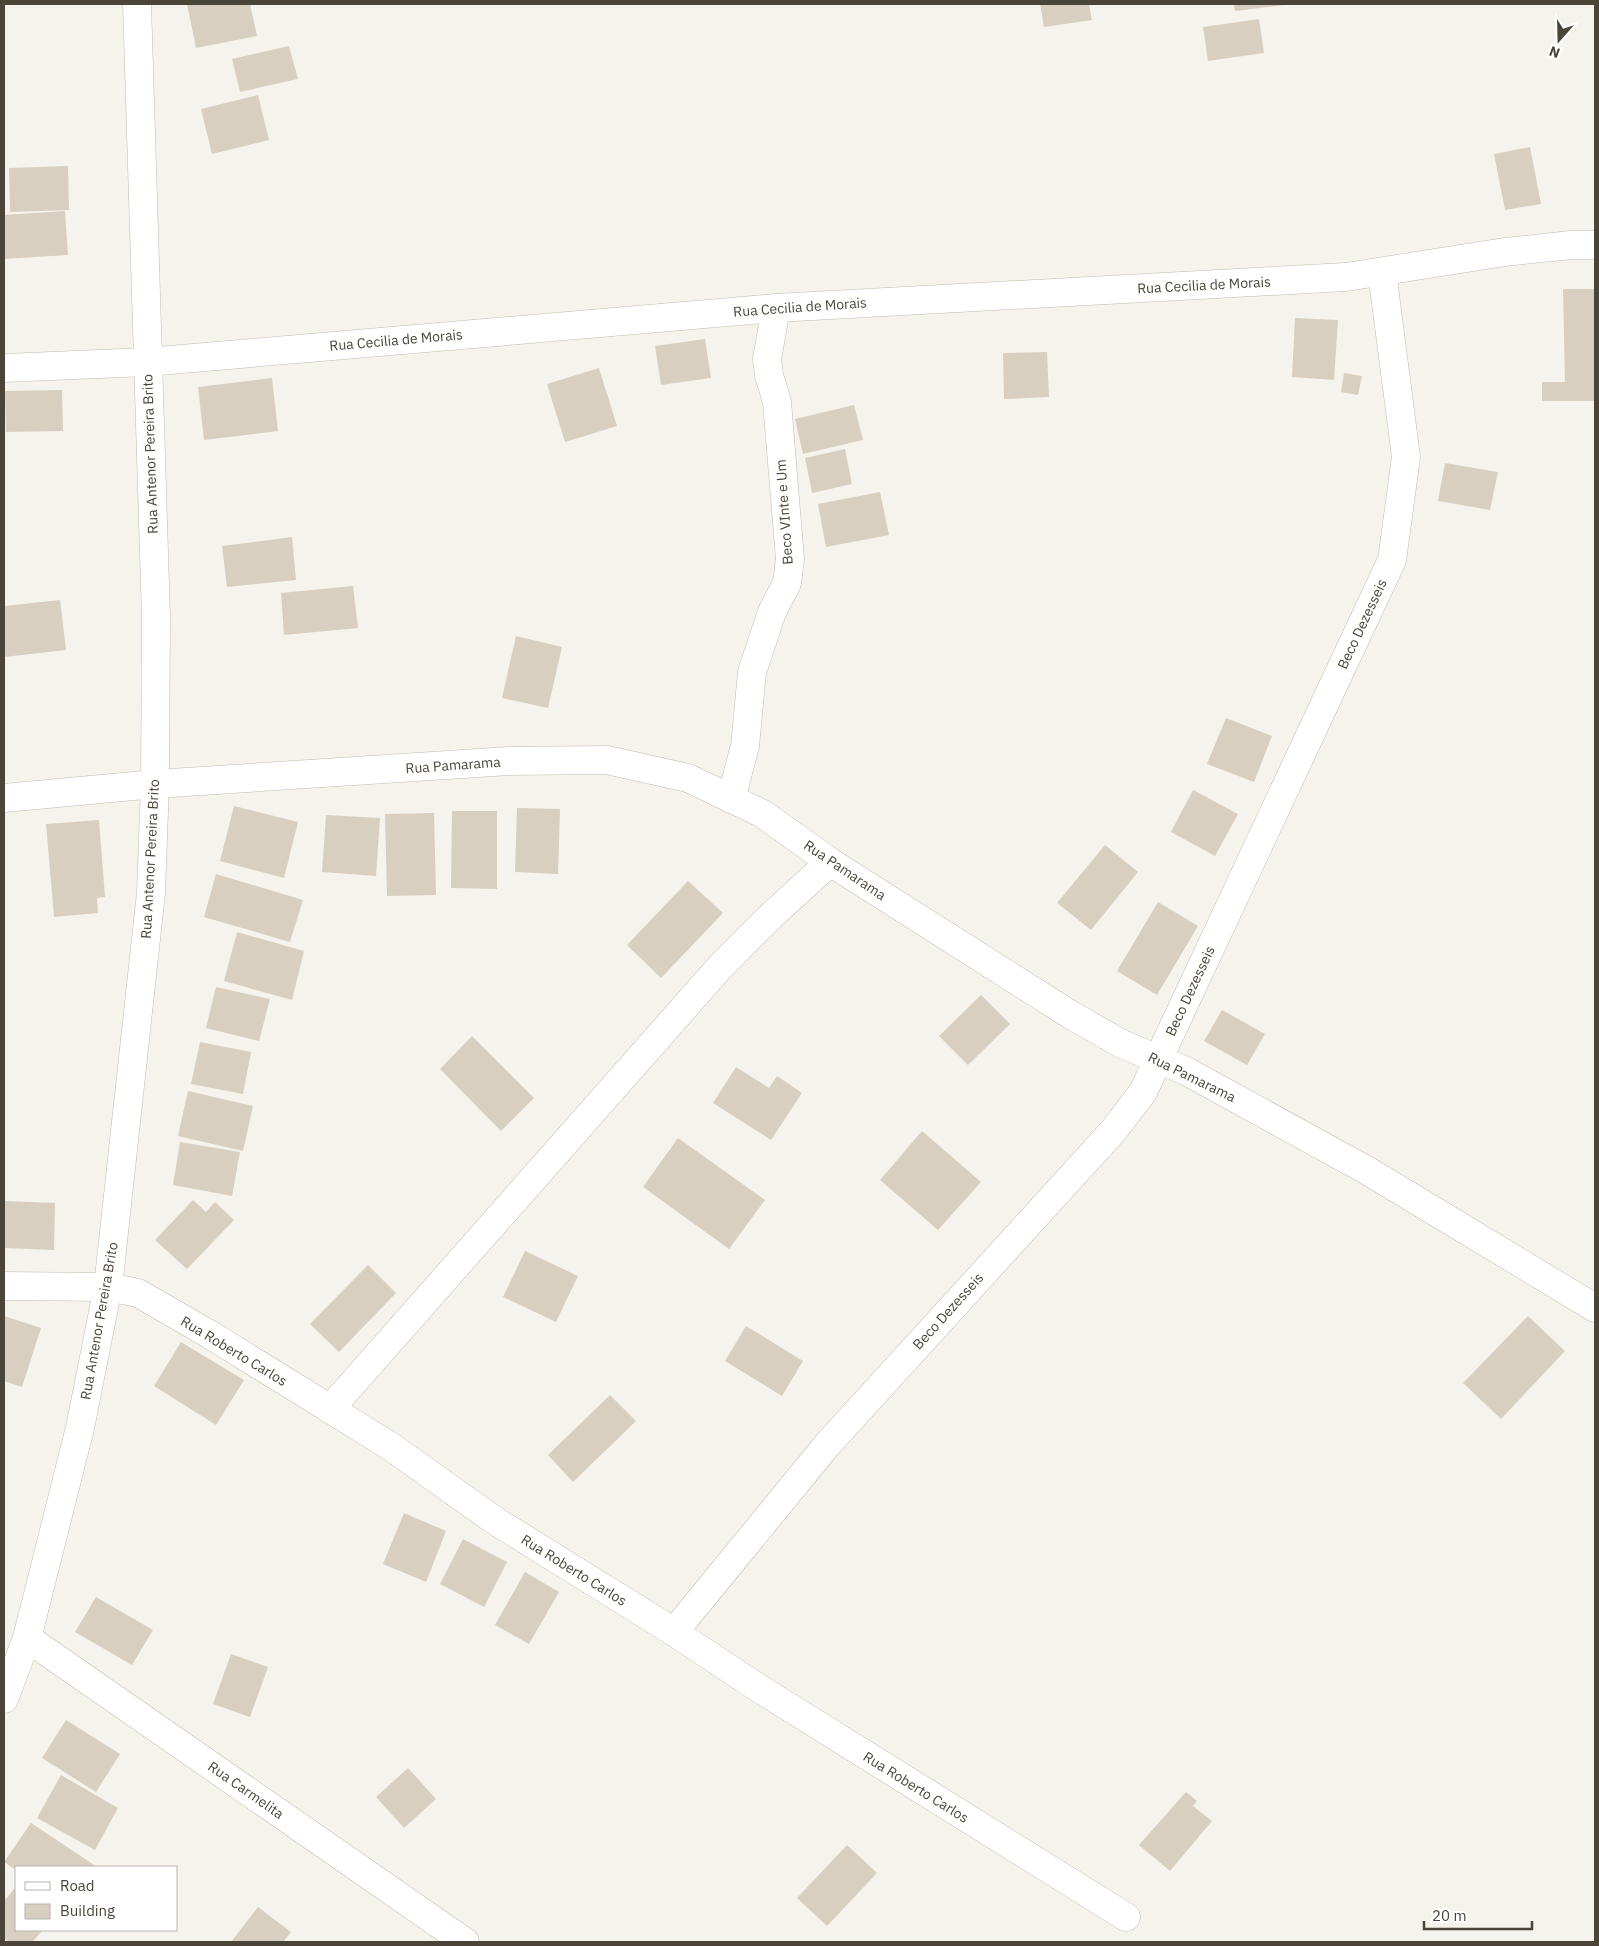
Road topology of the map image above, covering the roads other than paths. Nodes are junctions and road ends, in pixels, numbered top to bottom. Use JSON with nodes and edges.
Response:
{"nodes":[{"id":1,"x":137,"y":4,"type":"edge"},
{"id":2,"x":1595,"y":244,"type":"edge"},
{"id":3,"x":1382,"y":272,"type":"junction"},
{"id":4,"x":776,"y":308,"type":"junction"},
{"id":5,"x":147,"y":362,"type":"junction"},
{"id":6,"x":4,"y":368,"type":"edge"},
{"id":7,"x":155,"y":784,"type":"junction"},
{"id":8,"x":4,"y":798,"type":"edge"},
{"id":9,"x":731,"y":799,"type":"junction"},
{"id":10,"x":830,"y":862,"type":"junction"},
{"id":11,"x":1158,"y":1059,"type":"junction"},
{"id":12,"x":4,"y":1286,"type":"edge"},
{"id":13,"x":108,"y":1287,"type":"junction"},
{"id":14,"x":1595,"y":1308,"type":"edge"},
{"id":15,"x":330,"y":1409,"type":"junction"},
{"id":16,"x":674,"y":1632,"type":"junction"},
{"id":17,"x":27,"y":1638,"type":"junction"},
{"id":18,"x":4,"y":1699,"type":"edge"},
{"id":19,"x":1126,"y":1917,"type":"dead end"},
{"id":20,"x":465,"y":1942,"type":"edge"}],
"edges":[{"from":1,"to":5,"type":"street","name":"Rua Antenor Pereira Brito"},
{"from":2,"to":3,"type":"street","name":"Rua Cecilia de Morais"},
{"from":3,"to":4,"type":"street","name":"Rua Cecilia de Morais"},
{"from":3,"to":11,"type":"street","name":"Beco Dezesseis"},
{"from":4,"to":5,"type":"street","name":"Rua Cecilia de Morais"},
{"from":4,"to":9,"type":"street","name":"Beco VInte e Um"},
{"from":5,"to":6,"type":"street","name":"Rua Cecilia de Morais"},
{"from":5,"to":7,"type":"street","name":"Rua Antenor Pereira Brito"},
{"from":7,"to":8,"type":"street","name":"Rua Pamarama"},
{"from":7,"to":9,"type":"street","name":"Rua Pamarama"},
{"from":7,"to":13,"type":"street","name":"Rua Antenor Pereira Brito"},
{"from":9,"to":10,"type":"street","name":"Rua Pamarama"},
{"from":10,"to":11,"type":"street","name":"Rua Pamarama"},
{"from":10,"to":15,"type":"street"},
{"from":11,"to":14,"type":"street","name":"Rua Pamarama"},
{"from":11,"to":16,"type":"street","name":"Beco Dezesseis"},
{"from":12,"to":13,"type":"street","name":"Rua Roberto Carlos"},
{"from":13,"to":15,"type":"street","name":"Rua Roberto Carlos"},
{"from":13,"to":17,"type":"street","name":"Rua Antenor Pereira Brito"},
{"from":15,"to":16,"type":"street","name":"Rua Roberto Carlos"},
{"from":16,"to":19,"type":"street","name":"Rua Roberto Carlos"},
{"from":17,"to":18,"type":"street","name":"Rua Antenor Pereira Brito"},
{"from":17,"to":20,"type":"street","name":"Rua Carmelita"}]}
